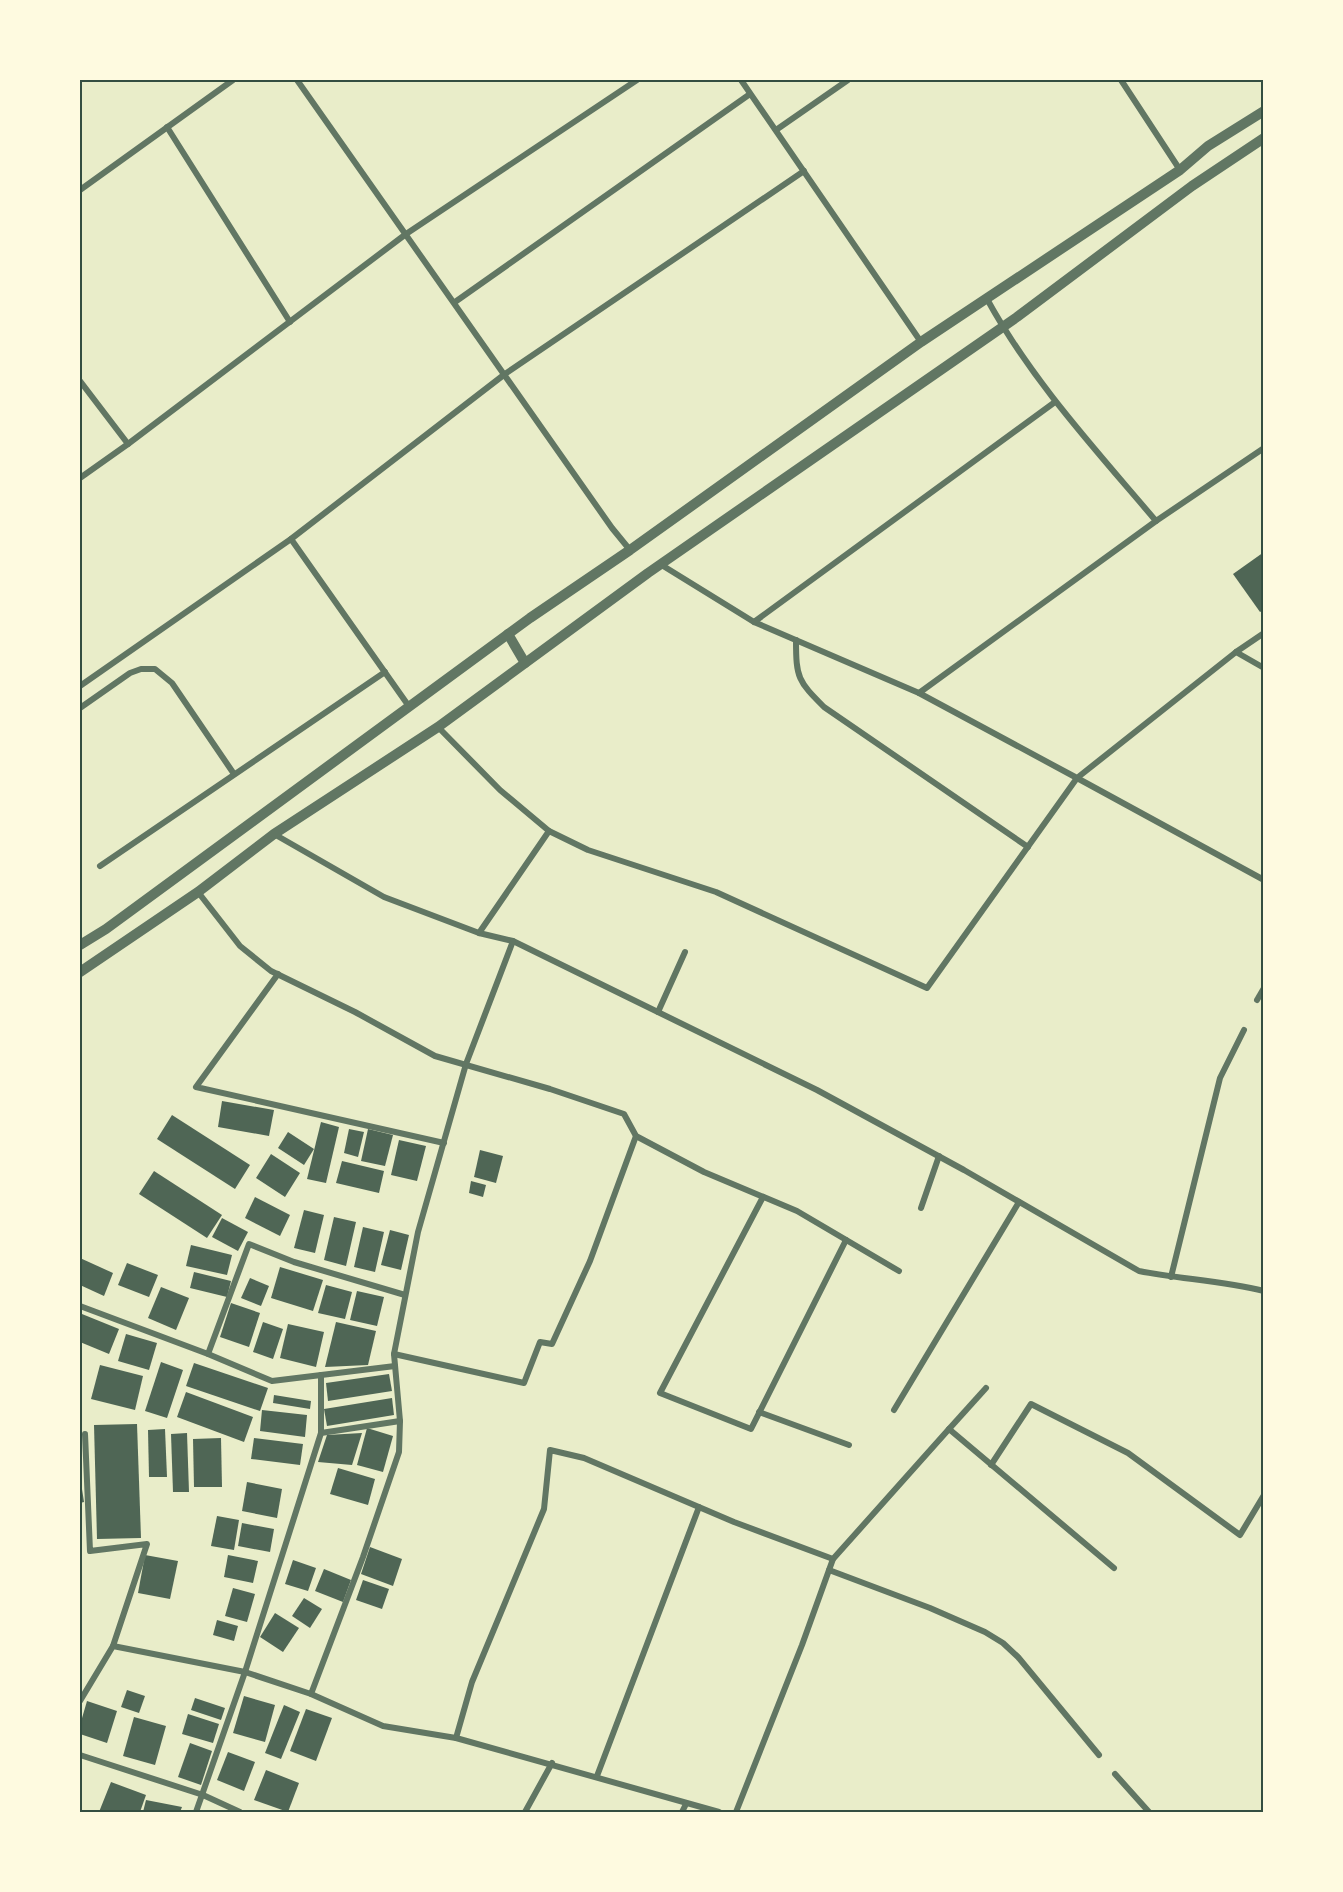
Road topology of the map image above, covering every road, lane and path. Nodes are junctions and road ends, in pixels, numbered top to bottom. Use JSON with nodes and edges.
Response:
{"nodes":[{"id":1,"x":233,"y":80,"type":"edge"},
{"id":2,"x":297,"y":80,"type":"edge"},
{"id":3,"x":637,"y":80,"type":"edge"},
{"id":4,"x":741,"y":80,"type":"edge"},
{"id":5,"x":848,"y":80,"type":"edge"},
{"id":6,"x":1121,"y":80,"type":"edge"},
{"id":7,"x":750,"y":94,"type":"junction"},
{"id":8,"x":1263,"y":111,"type":"edge"},
{"id":9,"x":167,"y":128,"type":"junction"},
{"id":10,"x":776,"y":130,"type":"junction"},
{"id":11,"x":1263,"y":138,"type":"edge"},
{"id":12,"x":1180,"y":170,"type":"junction"},
{"id":13,"x":804,"y":171,"type":"junction"},
{"id":14,"x":80,"y":190,"type":"edge"},
{"id":15,"x":406,"y":234,"type":"junction"},
{"id":16,"x":987,"y":299,"type":"junction"},
{"id":17,"x":455,"y":302,"type":"junction"},
{"id":18,"x":290,"y":322,"type":"junction"},
{"id":19,"x":1002,"y":327,"type":"junction"},
{"id":20,"x":921,"y":342,"type":"junction"},
{"id":21,"x":505,"y":374,"type":"junction"},
{"id":22,"x":80,"y":381,"type":"edge"},
{"id":23,"x":1055,"y":402,"type":"junction"},
{"id":24,"x":128,"y":444,"type":"junction"},
{"id":25,"x":1263,"y":448,"type":"edge"},
{"id":26,"x":80,"y":478,"type":"edge"},
{"id":27,"x":1156,"y":521,"type":"junction"},
{"id":28,"x":291,"y":538,"type":"junction"},
{"id":29,"x":630,"y":550,"type":"junction"},
{"id":30,"x":660,"y":564,"type":"junction"},
{"id":31,"x":754,"y":622,"type":"junction"},
{"id":32,"x":1263,"y":633,"type":"edge"},
{"id":33,"x":508,"y":634,"type":"junction"},
{"id":34,"x":795,"y":640,"type":"junction"},
{"id":35,"x":1236,"y":652,"type":"junction"},
{"id":36,"x":525,"y":663,"type":"junction"},
{"id":37,"x":1263,"y":668,"type":"edge"},
{"id":38,"x":385,"y":672,"type":"junction"},
{"id":39,"x":80,"y":686,"type":"edge"},
{"id":40,"x":919,"y":693,"type":"junction"},
{"id":41,"x":408,"y":705,"type":"junction"},
{"id":42,"x":80,"y":708,"type":"edge"},
{"id":43,"x":438,"y":727,"type":"junction"},
{"id":44,"x":234,"y":774,"type":"junction"},
{"id":45,"x":1077,"y":778,"type":"junction"},
{"id":46,"x":549,"y":831,"type":"junction"},
{"id":47,"x":274,"y":834,"type":"junction"},
{"id":48,"x":1028,"y":847,"type":"junction"},
{"id":49,"x":100,"y":866,"type":"dead end"},
{"id":50,"x":1263,"y":880,"type":"edge"},
{"id":51,"x":198,"y":892,"type":"junction"},
{"id":52,"x":479,"y":933,"type":"junction"},
{"id":53,"x":513,"y":941,"type":"junction"},
{"id":54,"x":80,"y":945,"type":"edge"},
{"id":55,"x":685,"y":952,"type":"dead end"},
{"id":56,"x":80,"y":972,"type":"edge"},
{"id":57,"x":278,"y":974,"type":"junction"},
{"id":58,"x":1263,"y":988,"type":"edge"},
{"id":59,"x":1257,"y":1000,"type":"dead end"},
{"id":60,"x":658,"y":1012,"type":"junction"},
{"id":61,"x":1244,"y":1030,"type":"dead end"},
{"id":62,"x":466,"y":1064,"type":"junction"},
{"id":63,"x":636,"y":1136,"type":"junction"},
{"id":64,"x":444,"y":1143,"type":"junction"},
{"id":65,"x":939,"y":1156,"type":"junction"},
{"id":66,"x":763,"y":1197,"type":"junction"},
{"id":67,"x":1019,"y":1202,"type":"junction"},
{"id":68,"x":921,"y":1208,"type":"dead end"},
{"id":69,"x":846,"y":1240,"type":"junction"},
{"id":70,"x":899,"y":1271,"type":"dead end"},
{"id":71,"x":1171,"y":1277,"type":"junction"},
{"id":72,"x":1263,"y":1291,"type":"edge"},
{"id":73,"x":405,"y":1295,"type":"junction"},
{"id":74,"x":80,"y":1306,"type":"edge"},
{"id":75,"x":208,"y":1354,"type":"junction"},
{"id":76,"x":394,"y":1354,"type":"junction"},
{"id":77,"x":395,"y":1366,"type":"junction"},
{"id":78,"x":321,"y":1375,"type":"junction"},
{"id":79,"x":986,"y":1388,"type":"dead end"},
{"id":80,"x":894,"y":1410,"type":"dead end"},
{"id":81,"x":759,"y":1412,"type":"junction"},
{"id":82,"x":400,"y":1420,"type":"junction"},
{"id":83,"x":949,"y":1429,"type":"junction"},
{"id":84,"x":321,"y":1433,"type":"junction"},
{"id":85,"x":85,"y":1434,"type":"dead end"},
{"id":86,"x":849,"y":1445,"type":"dead end"},
{"id":87,"x":991,"y":1465,"type":"junction"},
{"id":88,"x":1263,"y":1495,"type":"edge"},
{"id":89,"x":699,"y":1507,"type":"junction"},
{"id":90,"x":833,"y":1559,"type":"junction"},
{"id":91,"x":1114,"y":1568,"type":"dead end"},
{"id":92,"x":829,"y":1570,"type":"junction"},
{"id":93,"x":113,"y":1646,"type":"junction"},
{"id":94,"x":244,"y":1672,"type":"junction"},
{"id":95,"x":311,"y":1694,"type":"junction"},
{"id":96,"x":80,"y":1701,"type":"edge"},
{"id":97,"x":456,"y":1738,"type":"junction"},
{"id":98,"x":80,"y":1755,"type":"edge"},
{"id":99,"x":1099,"y":1755,"type":"dead end"},
{"id":100,"x":552,"y":1763,"type":"junction"},
{"id":101,"x":1115,"y":1774,"type":"dead end"},
{"id":102,"x":597,"y":1776,"type":"junction"},
{"id":103,"x":202,"y":1795,"type":"junction"},
{"id":104,"x":686,"y":1804,"type":"junction"},
{"id":105,"x":196,"y":1812,"type":"edge"},
{"id":106,"x":240,"y":1812,"type":"edge"},
{"id":107,"x":525,"y":1812,"type":"edge"},
{"id":108,"x":682,"y":1812,"type":"edge"},
{"id":109,"x":719,"y":1812,"type":"edge"},
{"id":110,"x":736,"y":1812,"type":"edge"},
{"id":111,"x":1149,"y":1812,"type":"edge"}],
"edges":[{"from":1,"to":9,"type":"street"},
{"from":2,"to":15,"type":"street"},
{"from":3,"to":15,"type":"street"},
{"from":4,"to":7,"type":"street"},
{"from":5,"to":10,"type":"street"},
{"from":6,"to":12,"type":"street"},
{"from":7,"to":10,"type":"street"},
{"from":7,"to":17,"type":"street"},
{"from":8,"to":12,"type":"street"},
{"from":9,"to":14,"type":"street"},
{"from":9,"to":18,"type":"street"},
{"from":10,"to":13,"type":"street"},
{"from":11,"to":19,"type":"street"},
{"from":12,"to":16,"type":"street"},
{"from":13,"to":20,"type":"street"},
{"from":13,"to":21,"type":"street"},
{"from":15,"to":17,"type":"street"},
{"from":15,"to":18,"type":"street"},
{"from":16,"to":19,"type":"street"},
{"from":16,"to":20,"type":"street"},
{"from":17,"to":21,"type":"street"},
{"from":18,"to":24,"type":"street"},
{"from":19,"to":23,"type":"street"},
{"from":19,"to":30,"type":"street"},
{"from":20,"to":29,"type":"street"},
{"from":21,"to":28,"type":"street"},
{"from":21,"to":29,"type":"street"},
{"from":22,"to":24,"type":"street"},
{"from":23,"to":27,"type":"street"},
{"from":23,"to":31,"type":"street"},
{"from":24,"to":26,"type":"street"},
{"from":25,"to":27,"type":"street"},
{"from":27,"to":40,"type":"street"},
{"from":28,"to":38,"type":"street"},
{"from":28,"to":39,"type":"street"},
{"from":29,"to":33,"type":"street"},
{"from":30,"to":31,"type":"street"},
{"from":30,"to":36,"type":"street"},
{"from":31,"to":34,"type":"street"},
{"from":32,"to":35,"type":"street"},
{"from":33,"to":36,"type":"street"},
{"from":33,"to":41,"type":"street"},
{"from":34,"to":40,"type":"street"},
{"from":34,"to":48,"type":"street"},
{"from":35,"to":37,"type":"street"},
{"from":35,"to":45,"type":"street"},
{"from":36,"to":43,"type":"street"},
{"from":38,"to":41,"type":"street"},
{"from":38,"to":44,"type":"street"},
{"from":40,"to":45,"type":"street"},
{"from":41,"to":54,"type":"street"},
{"from":42,"to":44,"type":"street"},
{"from":43,"to":46,"type":"street"},
{"from":43,"to":47,"type":"street"},
{"from":44,"to":49,"type":"street"},
{"from":45,"to":48,"type":"street"},
{"from":45,"to":50,"type":"street"},
{"from":46,"to":48,"type":"street"},
{"from":46,"to":52,"type":"street"},
{"from":47,"to":51,"type":"street"},
{"from":47,"to":52,"type":"street"},
{"from":51,"to":56,"type":"street"},
{"from":51,"to":57,"type":"street"},
{"from":52,"to":53,"type":"street"},
{"from":53,"to":60,"type":"street"},
{"from":53,"to":62,"type":"street"},
{"from":55,"to":60,"type":"street"},
{"from":57,"to":62,"type":"street"},
{"from":57,"to":64,"type":"street"},
{"from":58,"to":59,"type":"street"},
{"from":60,"to":65,"type":"street"},
{"from":61,"to":71,"type":"street"},
{"from":62,"to":63,"type":"street"},
{"from":62,"to":64,"type":"street"},
{"from":63,"to":66,"type":"street"},
{"from":63,"to":76,"type":"street"},
{"from":64,"to":73,"type":"street"},
{"from":65,"to":67,"type":"street"},
{"from":65,"to":68,"type":"street"},
{"from":66,"to":69,"type":"street"},
{"from":66,"to":81,"type":"street"},
{"from":67,"to":71,"type":"street"},
{"from":67,"to":80,"type":"street"},
{"from":69,"to":70,"type":"street"},
{"from":69,"to":81,"type":"street"},
{"from":71,"to":72,"type":"street"},
{"from":73,"to":75,"type":"street"},
{"from":73,"to":76,"type":"street"},
{"from":74,"to":75,"type":"street"},
{"from":75,"to":78,"type":"street"},
{"from":76,"to":77,"type":"street"},
{"from":77,"to":78,"type":"street"},
{"from":77,"to":82,"type":"street"},
{"from":78,"to":84,"type":"street"},
{"from":79,"to":83,"type":"street"},
{"from":81,"to":86,"type":"street"},
{"from":82,"to":84,"type":"street"},
{"from":82,"to":95,"type":"street"},
{"from":83,"to":87,"type":"street"},
{"from":83,"to":90,"type":"street"},
{"from":84,"to":94,"type":"street"},
{"from":85,"to":93,"type":"street"},
{"from":87,"to":88,"type":"street"},
{"from":87,"to":91,"type":"street"},
{"from":89,"to":90,"type":"street"},
{"from":89,"to":97,"type":"street"},
{"from":89,"to":102,"type":"street"},
{"from":90,"to":92,"type":"street"},
{"from":92,"to":99,"type":"street"},
{"from":92,"to":110,"type":"street"},
{"from":93,"to":94,"type":"street"},
{"from":93,"to":96,"type":"street"},
{"from":94,"to":95,"type":"street"},
{"from":94,"to":103,"type":"street"},
{"from":95,"to":97,"type":"street"},
{"from":97,"to":100,"type":"street"},
{"from":98,"to":103,"type":"street"},
{"from":100,"to":102,"type":"street"},
{"from":100,"to":107,"type":"street"},
{"from":101,"to":111,"type":"street"},
{"from":102,"to":104,"type":"street"},
{"from":103,"to":105,"type":"street"},
{"from":103,"to":106,"type":"street"},
{"from":104,"to":108,"type":"street"},
{"from":104,"to":109,"type":"street"}]}
